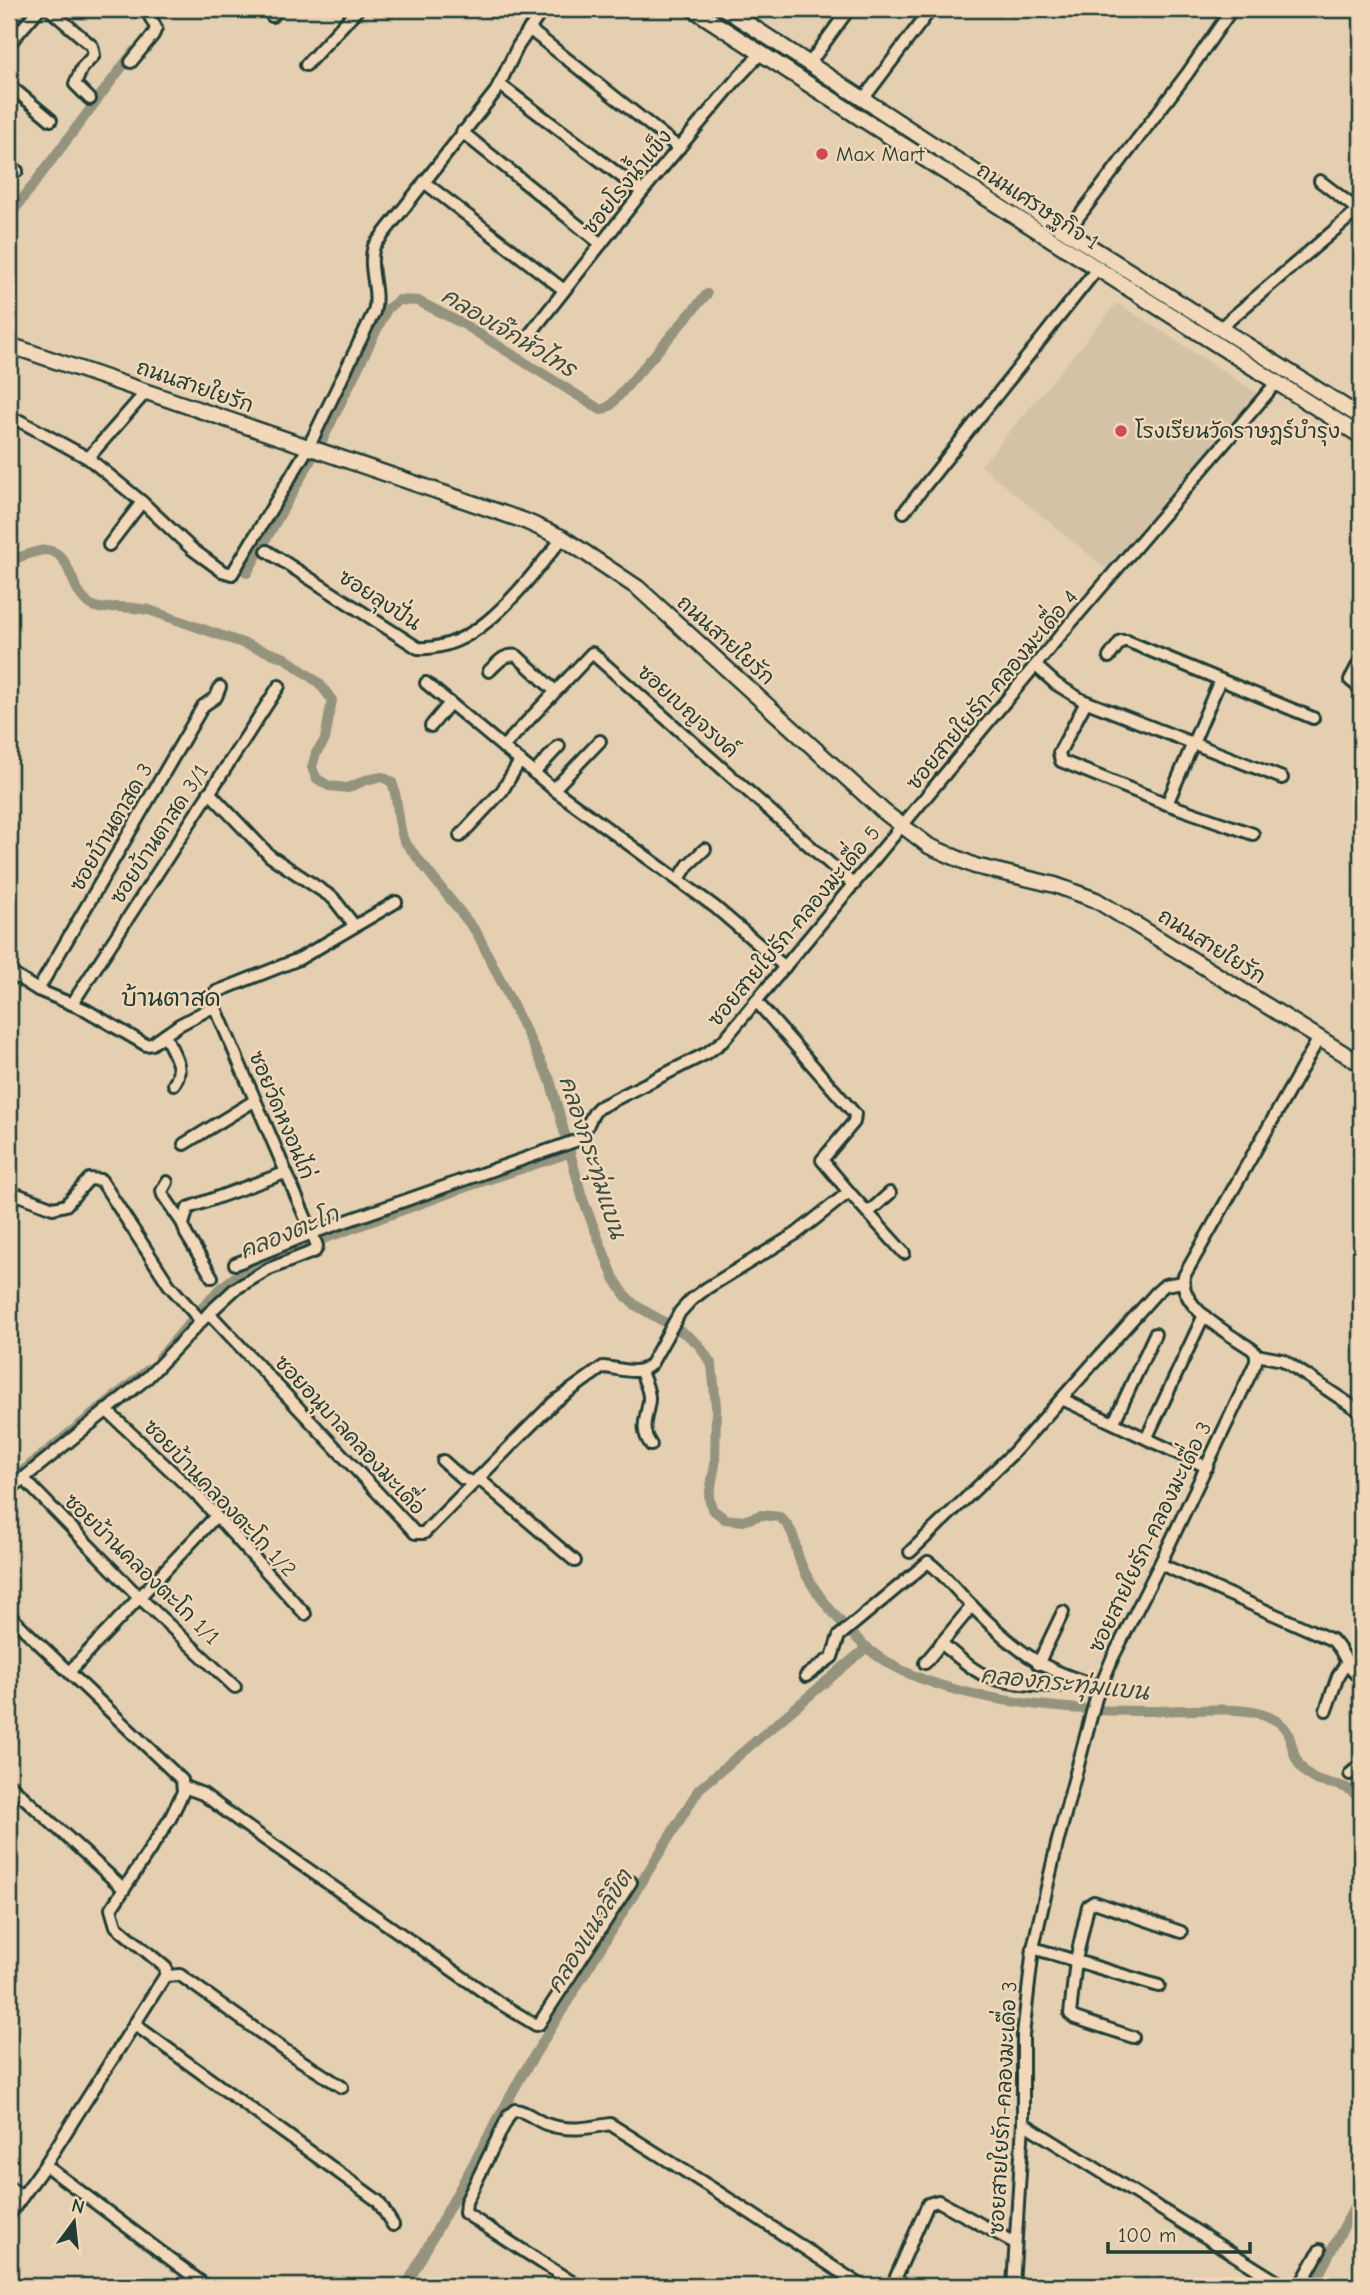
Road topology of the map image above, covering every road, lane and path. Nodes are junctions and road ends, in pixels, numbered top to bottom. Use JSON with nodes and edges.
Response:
{"nodes":[{"id":1,"x":50,"y":9,"type":"edge"},
{"id":2,"x":146,"y":9,"type":"edge"},
{"id":3,"x":358,"y":9,"type":"edge"},
{"id":4,"x":491,"y":9,"type":"edge"},
{"id":5,"x":500,"y":9,"type":"edge"},
{"id":6,"x":543,"y":9,"type":"edge"},
{"id":7,"x":693,"y":9,"type":"edge"},
{"id":8,"x":725,"y":9,"type":"edge"},
{"id":9,"x":849,"y":9,"type":"edge"},
{"id":10,"x":931,"y":9,"type":"edge"},
{"id":11,"x":1233,"y":9,"type":"edge"},
{"id":12,"x":37,"y":12,"type":"edge"},
{"id":13,"x":529,"y":29,"type":"junction"},
{"id":14,"x":9,"y":44,"type":"edge"},
{"id":15,"x":762,"y":52,"type":"junction"},
{"id":16,"x":131,"y":62,"type":"dead end"},
{"id":17,"x":809,"y":64,"type":"junction"},
{"id":18,"x":306,"y":65,"type":"dead end"},
{"id":19,"x":499,"y":84,"type":"junction"},
{"id":20,"x":9,"y":85,"type":"edge"},
{"id":21,"x":864,"y":98,"type":"junction"},
{"id":22,"x":90,"y":99,"type":"dead end"},
{"id":23,"x":51,"y":121,"type":"dead end"},
{"id":24,"x":462,"y":132,"type":"junction"},
{"id":25,"x":679,"y":148,"type":"junction"},
{"id":26,"x":1320,"y":181,"type":"dead end"},
{"id":27,"x":424,"y":182,"type":"junction"},
{"id":28,"x":642,"y":192,"type":"junction"},
{"id":29,"x":1360,"y":211,"type":"edge"},
{"id":30,"x":1067,"y":232,"type":"junction"},
{"id":31,"x":601,"y":244,"type":"junction"},
{"id":32,"x":1097,"y":269,"type":"junction"},
{"id":33,"x":564,"y":290,"type":"junction"},
{"id":34,"x":1220,"y":328,"type":"junction"},
{"id":35,"x":526,"y":339,"type":"dead end"},
{"id":36,"x":9,"y":345,"type":"edge"},
{"id":37,"x":1277,"y":382,"type":"junction"},
{"id":38,"x":146,"y":392,"type":"junction"},
{"id":39,"x":1361,"y":417,"type":"edge"},
{"id":40,"x":20,"y":421,"type":"dead end"},
{"id":41,"x":1361,"y":436,"type":"edge"},
{"id":42,"x":308,"y":448,"type":"junction"},
{"id":43,"x":88,"y":458,"type":"junction"},
{"id":44,"x":142,"y":502,"type":"junction"},
{"id":45,"x":904,"y":512,"type":"dead end"},
{"id":46,"x":563,"y":537,"type":"junction"},
{"id":47,"x":109,"y":545,"type":"dead end"},
{"id":48,"x":267,"y":551,"type":"dead end"},
{"id":49,"x":1109,"y":657,"type":"dead end"},
{"id":50,"x":1361,"y":659,"type":"edge"},
{"id":51,"x":1036,"y":666,"type":"junction"},
{"id":52,"x":489,"y":671,"type":"dead end"},
{"id":53,"x":1220,"y":680,"type":"junction"},
{"id":54,"x":426,"y":683,"type":"dead end"},
{"id":55,"x":279,"y":686,"type":"dead end"},
{"id":56,"x":220,"y":687,"type":"dead end"},
{"id":57,"x":1361,"y":689,"type":"edge"},
{"id":58,"x":555,"y":691,"type":"junction"},
{"id":59,"x":1086,"y":702,"type":"junction"},
{"id":60,"x":450,"y":703,"type":"junction"},
{"id":61,"x":1313,"y":718,"type":"dead end"},
{"id":62,"x":431,"y":726,"type":"dead end"},
{"id":63,"x":600,"y":741,"type":"dead end"},
{"id":64,"x":1191,"y":743,"type":"junction"},
{"id":65,"x":559,"y":746,"type":"dead end"},
{"id":66,"x":503,"y":747,"type":"junction"},
{"id":67,"x":520,"y":761,"type":"junction"},
{"id":68,"x":534,"y":773,"type":"junction"},
{"id":69,"x":1282,"y":778,"type":"dead end"},
{"id":70,"x":554,"y":789,"type":"junction"},
{"id":71,"x":209,"y":792,"type":"junction"},
{"id":72,"x":1167,"y":804,"type":"junction"},
{"id":73,"x":904,"y":826,"type":"junction"},
{"id":74,"x":1253,"y":834,"type":"dead end"},
{"id":75,"x":460,"y":836,"type":"dead end"},
{"id":76,"x":705,"y":849,"type":"dead end"},
{"id":77,"x":679,"y":879,"type":"junction"},
{"id":78,"x":854,"y":885,"type":"junction"},
{"id":79,"x":396,"y":902,"type":"dead end"},
{"id":80,"x":354,"y":925,"type":"junction"},
{"id":81,"x":785,"y":967,"type":"junction"},
{"id":82,"x":9,"y":972,"type":"edge"},
{"id":83,"x":38,"y":990,"type":"junction"},
{"id":84,"x":756,"y":1001,"type":"junction"},
{"id":85,"x":72,"y":1004,"type":"junction"},
{"id":86,"x":211,"y":1008,"type":"junction"},
{"id":87,"x":165,"y":1035,"type":"junction"},
{"id":88,"x":1320,"y":1038,"type":"junction"},
{"id":89,"x":1361,"y":1064,"type":"edge"},
{"id":90,"x":174,"y":1084,"type":"dead end"},
{"id":91,"x":254,"y":1101,"type":"junction"},
{"id":92,"x":184,"y":1144,"type":"dead end"},
{"id":93,"x":285,"y":1173,"type":"junction"},
{"id":94,"x":167,"y":1182,"type":"dead end"},
{"id":95,"x":849,"y":1192,"type":"junction"},
{"id":96,"x":890,"y":1193,"type":"dead end"},
{"id":97,"x":9,"y":1205,"type":"edge"},
{"id":98,"x":869,"y":1212,"type":"junction"},
{"id":99,"x":183,"y":1224,"type":"junction"},
{"id":100,"x":314,"y":1238,"type":"junction"},
{"id":101,"x":904,"y":1253,"type":"dead end"},
{"id":102,"x":235,"y":1264,"type":"dead end"},
{"id":103,"x":212,"y":1278,"type":"dead end"},
{"id":104,"x":1183,"y":1282,"type":"junction"},
{"id":105,"x":1204,"y":1315,"type":"junction"},
{"id":106,"x":200,"y":1316,"type":"junction"},
{"id":107,"x":1156,"y":1334,"type":"dead end"},
{"id":108,"x":1256,"y":1355,"type":"junction"},
{"id":109,"x":641,"y":1372,"type":"junction"},
{"id":110,"x":1062,"y":1399,"type":"junction"},
{"id":111,"x":106,"y":1410,"type":"junction"},
{"id":112,"x":1361,"y":1412,"type":"edge"},
{"id":113,"x":1114,"y":1422,"type":"junction"},
{"id":114,"x":1147,"y":1437,"type":"junction"},
{"id":115,"x":651,"y":1445,"type":"dead end"},
{"id":116,"x":443,"y":1461,"type":"dead end"},
{"id":117,"x":1207,"y":1467,"type":"junction"},
{"id":118,"x":23,"y":1478,"type":"junction"},
{"id":119,"x":476,"y":1480,"type":"junction"},
{"id":120,"x":9,"y":1490,"type":"edge"},
{"id":121,"x":216,"y":1516,"type":"junction"},
{"id":122,"x":910,"y":1552,"type":"dead end"},
{"id":123,"x":575,"y":1562,"type":"dead end"},
{"id":124,"x":1160,"y":1564,"type":"junction"},
{"id":125,"x":139,"y":1597,"type":"junction"},
{"id":126,"x":972,"y":1606,"type":"junction"},
{"id":127,"x":1063,"y":1612,"type":"dead end"},
{"id":128,"x":305,"y":1614,"type":"dead end"},
{"id":129,"x":9,"y":1615,"type":"edge"},
{"id":130,"x":942,"y":1643,"type":"junction"},
{"id":131,"x":1346,"y":1662,"type":"junction"},
{"id":132,"x":925,"y":1664,"type":"dead end"},
{"id":133,"x":1038,"y":1664,"type":"junction"},
{"id":134,"x":71,"y":1671,"type":"junction"},
{"id":135,"x":806,"y":1676,"type":"dead end"},
{"id":136,"x":1361,"y":1678,"type":"edge"},
{"id":137,"x":1083,"y":1682,"type":"junction"},
{"id":138,"x":1100,"y":1686,"type":"junction"},
{"id":139,"x":235,"y":1687,"type":"dead end"},
{"id":140,"x":1326,"y":1710,"type":"dead end"},
{"id":141,"x":1361,"y":1765,"type":"edge"},
{"id":142,"x":1350,"y":1774,"type":"dead end"},
{"id":143,"x":9,"y":1784,"type":"edge"},
{"id":144,"x":184,"y":1787,"type":"junction"},
{"id":145,"x":631,"y":1882,"type":"dead end"},
{"id":146,"x":123,"y":1888,"type":"junction"},
{"id":147,"x":1181,"y":1933,"type":"dead end"},
{"id":148,"x":1033,"y":1948,"type":"junction"},
{"id":149,"x":1076,"y":1960,"type":"junction"},
{"id":150,"x":165,"y":1976,"type":"junction"},
{"id":151,"x":1159,"y":1986,"type":"dead end"},
{"id":152,"x":134,"y":2024,"type":"junction"},
{"id":153,"x":1133,"y":2037,"type":"dead end"},
{"id":154,"x":342,"y":2087,"type":"dead end"},
{"id":155,"x":1023,"y":2123,"type":"junction"},
{"id":156,"x":45,"y":2165,"type":"junction"},
{"id":157,"x":9,"y":2187,"type":"edge"},
{"id":158,"x":22,"y":2197,"type":"junction"},
{"id":159,"x":9,"y":2215,"type":"edge"},
{"id":160,"x":393,"y":2225,"type":"dead end"},
{"id":161,"x":1015,"y":2243,"type":"junction"},
{"id":162,"x":1320,"y":2250,"type":"dead end"},
{"id":163,"x":206,"y":2286,"type":"edge"},
{"id":164,"x":578,"y":2286,"type":"edge"},
{"id":165,"x":862,"y":2286,"type":"edge"},
{"id":166,"x":892,"y":2286,"type":"edge"},
{"id":167,"x":1013,"y":2286,"type":"edge"},
{"id":168,"x":1284,"y":2286,"type":"edge"},
{"id":169,"x":1300,"y":2286,"type":"edge"}],
"edges":[{"from":1,"to":22,"type":"street"},
{"from":2,"to":16,"type":"street"},
{"from":3,"to":18,"type":"street"},
{"from":4,"to":5,"type":"street"},
{"from":6,"to":13,"type":"street"},
{"from":7,"to":15,"type":"street","name":"ถนนเศรษฐกิจ 1"},
{"from":8,"to":17,"type":"street","name":"ถนนเศรษฐกิจ 1"},
{"from":9,"to":17,"type":"street"},
{"from":10,"to":21,"type":"street"},
{"from":11,"to":30,"type":"street"},
{"from":12,"to":14,"type":"street"},
{"from":13,"to":19,"type":"street"},
{"from":13,"to":25,"type":"street"},
{"from":15,"to":25,"type":"street","name":"ซอยโรงน้ำแข็ง"},
{"from":15,"to":32,"type":"street","name":"ถนนเศรษฐกิจ 1"},
{"from":17,"to":21,"type":"street","name":"ถนนเศรษฐกิจ 1"},
{"from":19,"to":24,"type":"street"},
{"from":19,"to":28,"type":"street"},
{"from":20,"to":23,"type":"street"},
{"from":21,"to":30,"type":"street","name":"ถนนเศรษฐกิจ 1"},
{"from":24,"to":27,"type":"street"},
{"from":24,"to":31,"type":"street"},
{"from":25,"to":28,"type":"street","name":"ซอยโรงน้ำแข็ง"},
{"from":26,"to":29,"type":"street"},
{"from":27,"to":33,"type":"street"},
{"from":27,"to":42,"type":"street"},
{"from":28,"to":31,"type":"street","name":"ซอยโรงน้ำแข็ง"},
{"from":29,"to":34,"type":"street"},
{"from":30,"to":34,"type":"street","name":"ถนนเศรษฐกิจ 1"},
{"from":31,"to":33,"type":"street","name":"ซอยโรงน้ำแข็ง"},
{"from":32,"to":37,"type":"street","name":"ถนนเศรษฐกิจ 1"},
{"from":32,"to":45,"type":"street"},
{"from":33,"to":35,"type":"street","name":"ซอยโรงน้ำแข็ง"},
{"from":34,"to":39,"type":"street","name":"ถนนเศรษฐกิจ 1"},
{"from":36,"to":38,"type":"street","name":"ถนนสายใยรัก"},
{"from":37,"to":41,"type":"street","name":"ถนนเศรษฐกิจ 1"},
{"from":37,"to":51,"type":"street","name":"ซอยสายใยรัก-คลองมะเดื่อ 4"},
{"from":38,"to":42,"type":"street","name":"ถนนสายใยรัก"},
{"from":38,"to":43,"type":"street"},
{"from":40,"to":43,"type":"street"},
{"from":42,"to":44,"type":"street"},
{"from":42,"to":46,"type":"street","name":"ถนนสายใยรัก"},
{"from":43,"to":44,"type":"street"},
{"from":44,"to":47,"type":"street"},
{"from":46,"to":48,"type":"street","name":"ซอยลุงปั่น"},
{"from":46,"to":73,"type":"street","name":"ถนนสายใยรัก"},
{"from":49,"to":53,"type":"street"},
{"from":50,"to":57,"type":"street"},
{"from":51,"to":59,"type":"street"},
{"from":51,"to":73,"type":"street","name":"ซอยสายใยรัก-คลองมะเดื่อ 4"},
{"from":52,"to":58,"type":"street"},
{"from":53,"to":61,"type":"street"},
{"from":53,"to":64,"type":"street"},
{"from":54,"to":60,"type":"street"},
{"from":55,"to":71,"type":"street","name":"ซอยบ้านตาสด 3/1"},
{"from":56,"to":83,"type":"street","name":"ซอยบ้านตาสด 3"},
{"from":58,"to":66,"type":"street","name":"ซอยเบญจรงค์"},
{"from":58,"to":78,"type":"street","name":"ซอยเบญจรงค์"},
{"from":59,"to":64,"type":"street"},
{"from":59,"to":72,"type":"street"},
{"from":60,"to":62,"type":"street"},
{"from":60,"to":66,"type":"street"},
{"from":63,"to":70,"type":"street"},
{"from":64,"to":69,"type":"street"},
{"from":64,"to":72,"type":"street"},
{"from":65,"to":68,"type":"street"},
{"from":66,"to":67,"type":"street"},
{"from":67,"to":68,"type":"street"},
{"from":67,"to":75,"type":"street"},
{"from":68,"to":70,"type":"street"},
{"from":70,"to":77,"type":"street"},
{"from":71,"to":80,"type":"street"},
{"from":71,"to":85,"type":"street","name":"ซอยบ้านตาสด 3/1"},
{"from":72,"to":74,"type":"street"},
{"from":73,"to":78,"type":"street","name":"ซอยสายใยรัก-คลองมะเดื่อ 5"},
{"from":73,"to":88,"type":"street","name":"ถนนสายใยรัก"},
{"from":76,"to":77,"type":"street"},
{"from":77,"to":81,"type":"street"},
{"from":78,"to":81,"type":"street","name":"ซอยสายใยรัก-คลองมะเดื่อ 5"},
{"from":79,"to":80,"type":"street"},
{"from":80,"to":86,"type":"street"},
{"from":81,"to":84,"type":"street","name":"ซอยสายใยรัก-คลองมะเดื่อ 5"},
{"from":82,"to":83,"type":"street"},
{"from":83,"to":85,"type":"street"},
{"from":84,"to":95,"type":"street"},
{"from":84,"to":100,"type":"street","name":"ซอยสายใยรัก-คลองมะเดื่อ 5"},
{"from":85,"to":87,"type":"street"},
{"from":86,"to":87,"type":"street"},
{"from":86,"to":91,"type":"street","name":"ซอยวัดหงอนไก่"},
{"from":87,"to":90,"type":"street"},
{"from":88,"to":89,"type":"street","name":"ถนนสายใยรัก"},
{"from":88,"to":104,"type":"street"},
{"from":91,"to":92,"type":"street"},
{"from":91,"to":93,"type":"street","name":"ซอยวัดหงอนไก่"},
{"from":93,"to":99,"type":"street"},
{"from":93,"to":100,"type":"street","name":"ซอยวัดหงอนไก่"},
{"from":94,"to":99,"type":"street"},
{"from":95,"to":98,"type":"street"},
{"from":95,"to":109,"type":"street"},
{"from":96,"to":98,"type":"street"},
{"from":97,"to":106,"type":"street"},
{"from":98,"to":101,"type":"street"},
{"from":99,"to":103,"type":"street"},
{"from":100,"to":102,"type":"street"},
{"from":100,"to":106,"type":"street"},
{"from":104,"to":105,"type":"street"},
{"from":104,"to":110,"type":"street"},
{"from":105,"to":108,"type":"street"},
{"from":105,"to":114,"type":"street"},
{"from":106,"to":111,"type":"street"},
{"from":106,"to":119,"type":"street","name":"ซอยอนุบาลคลองมะเดื่อ"},
{"from":107,"to":113,"type":"street"},
{"from":108,"to":112,"type":"street"},
{"from":108,"to":117,"type":"street","name":"ซอยสายใยรัก-คลองมะเดื่อ 3"},
{"from":109,"to":115,"type":"street"},
{"from":109,"to":119,"type":"street","name":"ซอยอนุบาลคลองมะเดื่อ"},
{"from":110,"to":113,"type":"street"},
{"from":110,"to":122,"type":"street"},
{"from":111,"to":118,"type":"street"},
{"from":111,"to":121,"type":"street","name":"ซอยบ้านคลองตะโก 1/2"},
{"from":113,"to":114,"type":"street"},
{"from":114,"to":117,"type":"street"},
{"from":116,"to":119,"type":"street"},
{"from":117,"to":124,"type":"street","name":"ซอยสายใยรัก-คลองมะเดื่อ 3"},
{"from":118,"to":120,"type":"street"},
{"from":118,"to":125,"type":"street","name":"ซอยบ้านคลองตะโก 1/1"},
{"from":119,"to":123,"type":"street"},
{"from":121,"to":125,"type":"street"},
{"from":121,"to":128,"type":"street","name":"ซอยบ้านคลองตะโก 1/2"},
{"from":124,"to":131,"type":"street"},
{"from":124,"to":138,"type":"street","name":"ซอยสายใยรัก-คลองมะเดื่อ 3"},
{"from":125,"to":134,"type":"street"},
{"from":125,"to":139,"type":"street","name":"ซอยบ้านคลองตะโก 1/1"},
{"from":126,"to":130,"type":"street"},
{"from":126,"to":133,"type":"street"},
{"from":126,"to":135,"type":"street"},
{"from":127,"to":133,"type":"street"},
{"from":129,"to":134,"type":"street"},
{"from":130,"to":132,"type":"street"},
{"from":130,"to":137,"type":"street"},
{"from":131,"to":136,"type":"street"},
{"from":131,"to":140,"type":"street"},
{"from":133,"to":137,"type":"street"},
{"from":134,"to":144,"type":"street"},
{"from":137,"to":138,"type":"street"},
{"from":138,"to":148,"type":"street","name":"ซอยสายใยรัก-คลองมะเดื่อ 3"},
{"from":141,"to":142,"type":"street"},
{"from":143,"to":146,"type":"street"},
{"from":144,"to":145,"type":"street"},
{"from":144,"to":146,"type":"street"},
{"from":146,"to":150,"type":"street"},
{"from":147,"to":149,"type":"street"},
{"from":148,"to":149,"type":"street"},
{"from":148,"to":155,"type":"street","name":"ซอยสายใยรัก-คลองมะเดื่อ 3"},
{"from":149,"to":151,"type":"street"},
{"from":149,"to":153,"type":"street"},
{"from":150,"to":152,"type":"street"},
{"from":150,"to":154,"type":"street"},
{"from":152,"to":156,"type":"street"},
{"from":152,"to":160,"type":"street"},
{"from":155,"to":161,"type":"street","name":"ซอยสายใยรัก-คลองมะเดื่อ 3"},
{"from":155,"to":168,"type":"street"},
{"from":156,"to":158,"type":"street"},
{"from":156,"to":163,"type":"street"},
{"from":157,"to":158,"type":"street"},
{"from":158,"to":159,"type":"street"},
{"from":161,"to":166,"type":"street"},
{"from":161,"to":167,"type":"street","name":"ซอยสายใยรัก-คลองมะเดื่อ 3"},
{"from":162,"to":169,"type":"street"},
{"from":164,"to":165,"type":"street"}]}
